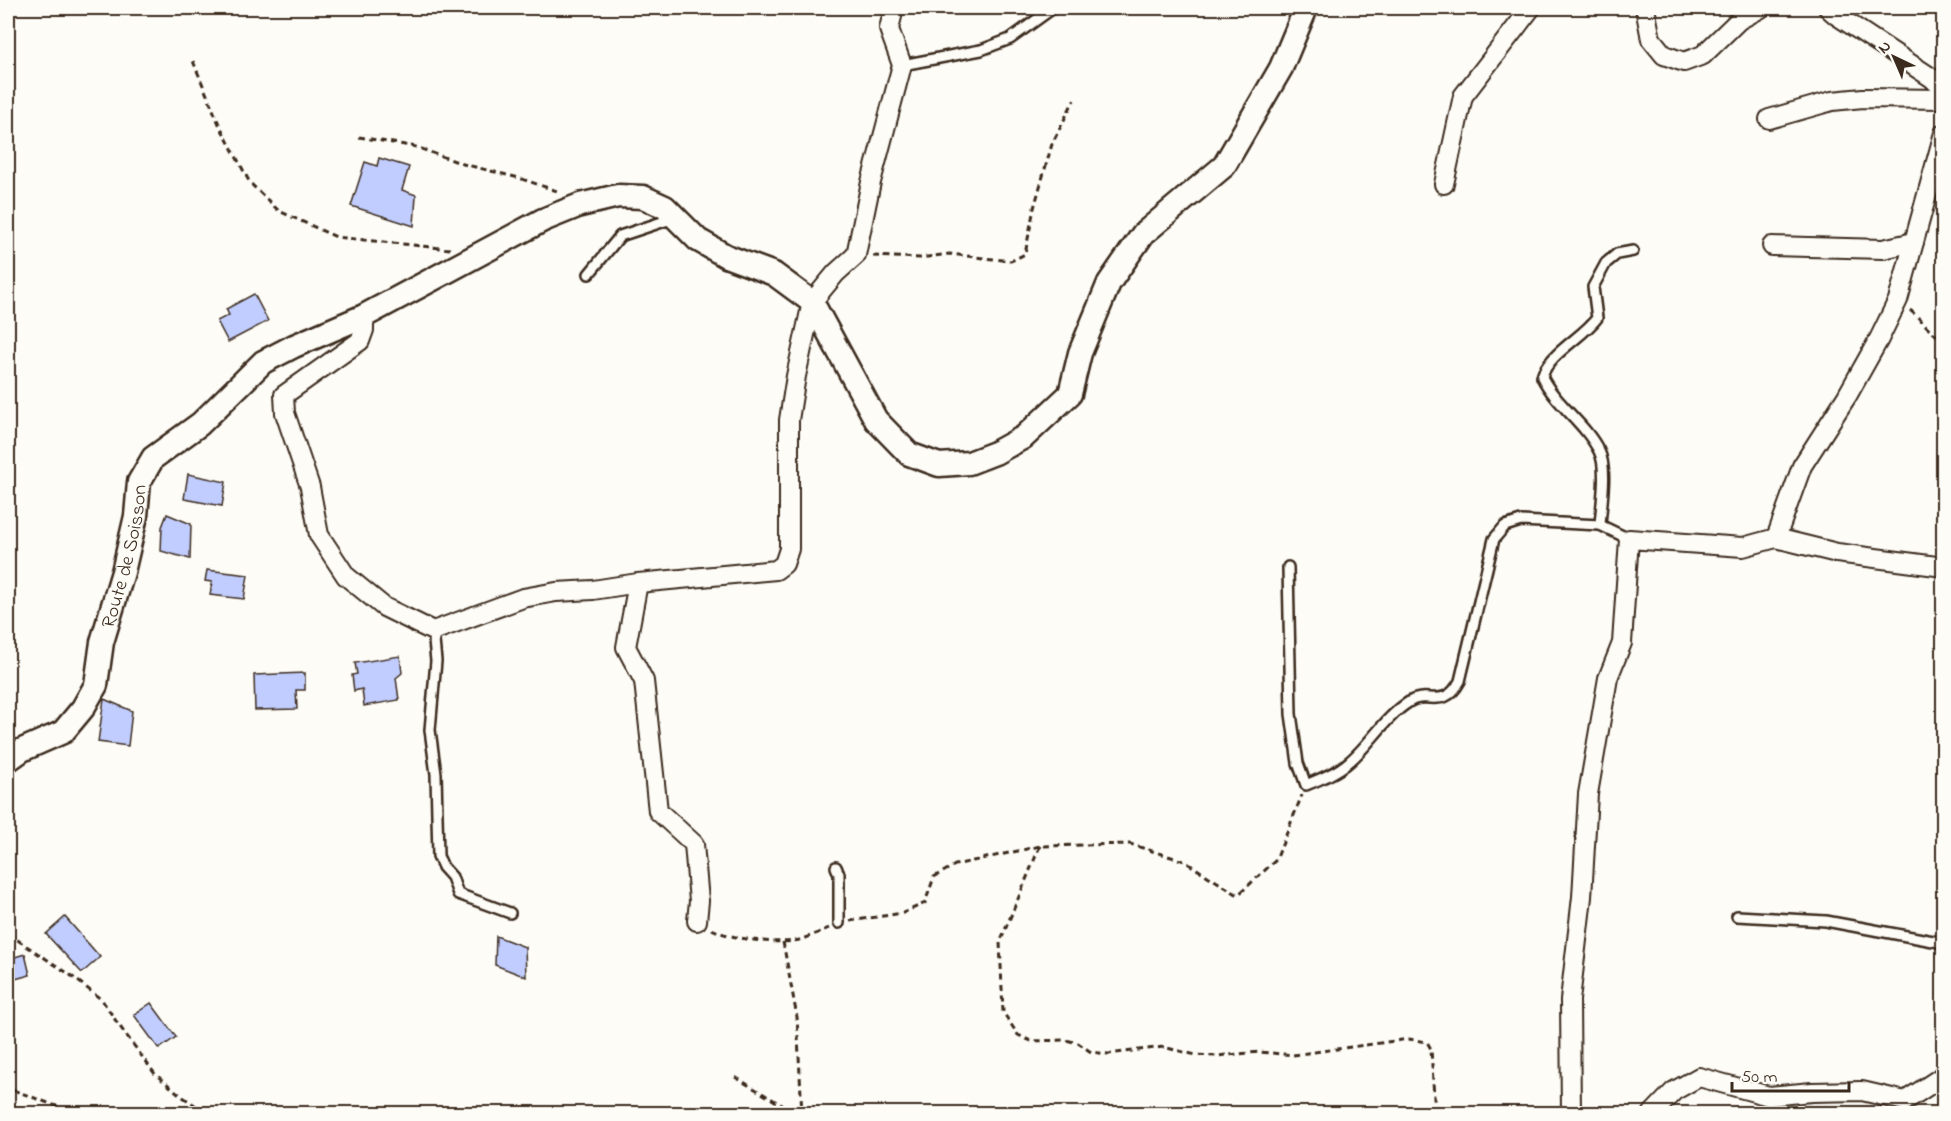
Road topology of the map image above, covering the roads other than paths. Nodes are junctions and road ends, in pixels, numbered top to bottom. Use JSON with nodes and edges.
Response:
{"nodes":[{"id":1,"x":894,"y":8,"type":"edge"},
{"id":2,"x":1053,"y":8,"type":"edge"},
{"id":3,"x":1306,"y":8,"type":"edge"},
{"id":4,"x":1531,"y":8,"type":"edge"},
{"id":5,"x":1645,"y":8,"type":"edge"},
{"id":6,"x":1761,"y":8,"type":"edge"},
{"id":7,"x":1828,"y":8,"type":"edge"},
{"id":8,"x":902,"y":65,"type":"junction"},
{"id":9,"x":1944,"y":90,"type":"edge"},
{"id":10,"x":1944,"y":99,"type":"edge"},
{"id":11,"x":1769,"y":119,"type":"dead end"},
{"id":12,"x":1944,"y":133,"type":"edge"},
{"id":13,"x":1444,"y":184,"type":"dead end"},
{"id":14,"x":676,"y":218,"type":"junction"},
{"id":15,"x":1914,"y":242,"type":"junction"},
{"id":16,"x":1772,"y":246,"type":"dead end"},
{"id":17,"x":1633,"y":251,"type":"dead end"},
{"id":18,"x":589,"y":274,"type":"dead end"},
{"id":19,"x":812,"y":302,"type":"junction"},
{"id":20,"x":364,"y":316,"type":"junction"},
{"id":21,"x":1600,"y":525,"type":"junction"},
{"id":22,"x":1776,"y":538,"type":"junction"},
{"id":23,"x":1629,"y":539,"type":"junction"},
{"id":24,"x":1288,"y":567,"type":"dead end"},
{"id":25,"x":1944,"y":567,"type":"edge"},
{"id":26,"x":638,"y":583,"type":"junction"},
{"id":27,"x":433,"y":631,"type":"junction"},
{"id":28,"x":8,"y":760,"type":"edge"},
{"id":29,"x":836,"y":867,"type":"dead end"},
{"id":30,"x":510,"y":913,"type":"dead end"},
{"id":31,"x":1737,"y":916,"type":"dead end"},
{"id":32,"x":697,"y":921,"type":"road end"},
{"id":33,"x":839,"y":923,"type":"road end"},
{"id":34,"x":1944,"y":943,"type":"edge"},
{"id":35,"x":1944,"y":1073,"type":"edge"},
{"id":36,"x":1571,"y":1113,"type":"edge"},
{"id":37,"x":1652,"y":1113,"type":"edge"}],
"edges":[{"from":1,"to":8,"type":"street"},
{"from":2,"to":8,"type":"lane"},
{"from":3,"to":19,"type":"street"},
{"from":4,"to":13,"type":"street"},
{"from":5,"to":6,"type":"street"},
{"from":7,"to":9,"type":"street"},
{"from":8,"to":19,"type":"street"},
{"from":10,"to":11,"type":"street"},
{"from":12,"to":15,"type":"street"},
{"from":14,"to":18,"type":"lane"},
{"from":14,"to":19,"type":"street","name":"Route de Soisson"},
{"from":14,"to":20,"type":"street","name":"Route de Soisson"},
{"from":15,"to":16,"type":"street"},
{"from":15,"to":22,"type":"street"},
{"from":17,"to":21,"type":"lane"},
{"from":19,"to":26,"type":"street"},
{"from":20,"to":27,"type":"street"},
{"from":20,"to":28,"type":"street","name":"Route de Soisson"},
{"from":21,"to":23,"type":"lane"},
{"from":21,"to":24,"type":"lane"},
{"from":22,"to":23,"type":"street"},
{"from":22,"to":25,"type":"street"},
{"from":23,"to":36,"type":"street"},
{"from":26,"to":27,"type":"street"},
{"from":26,"to":32,"type":"street"},
{"from":27,"to":30,"type":"lane"},
{"from":29,"to":33,"type":"lane"},
{"from":31,"to":34,"type":"lane"},
{"from":35,"to":37,"type":"street"}]}
